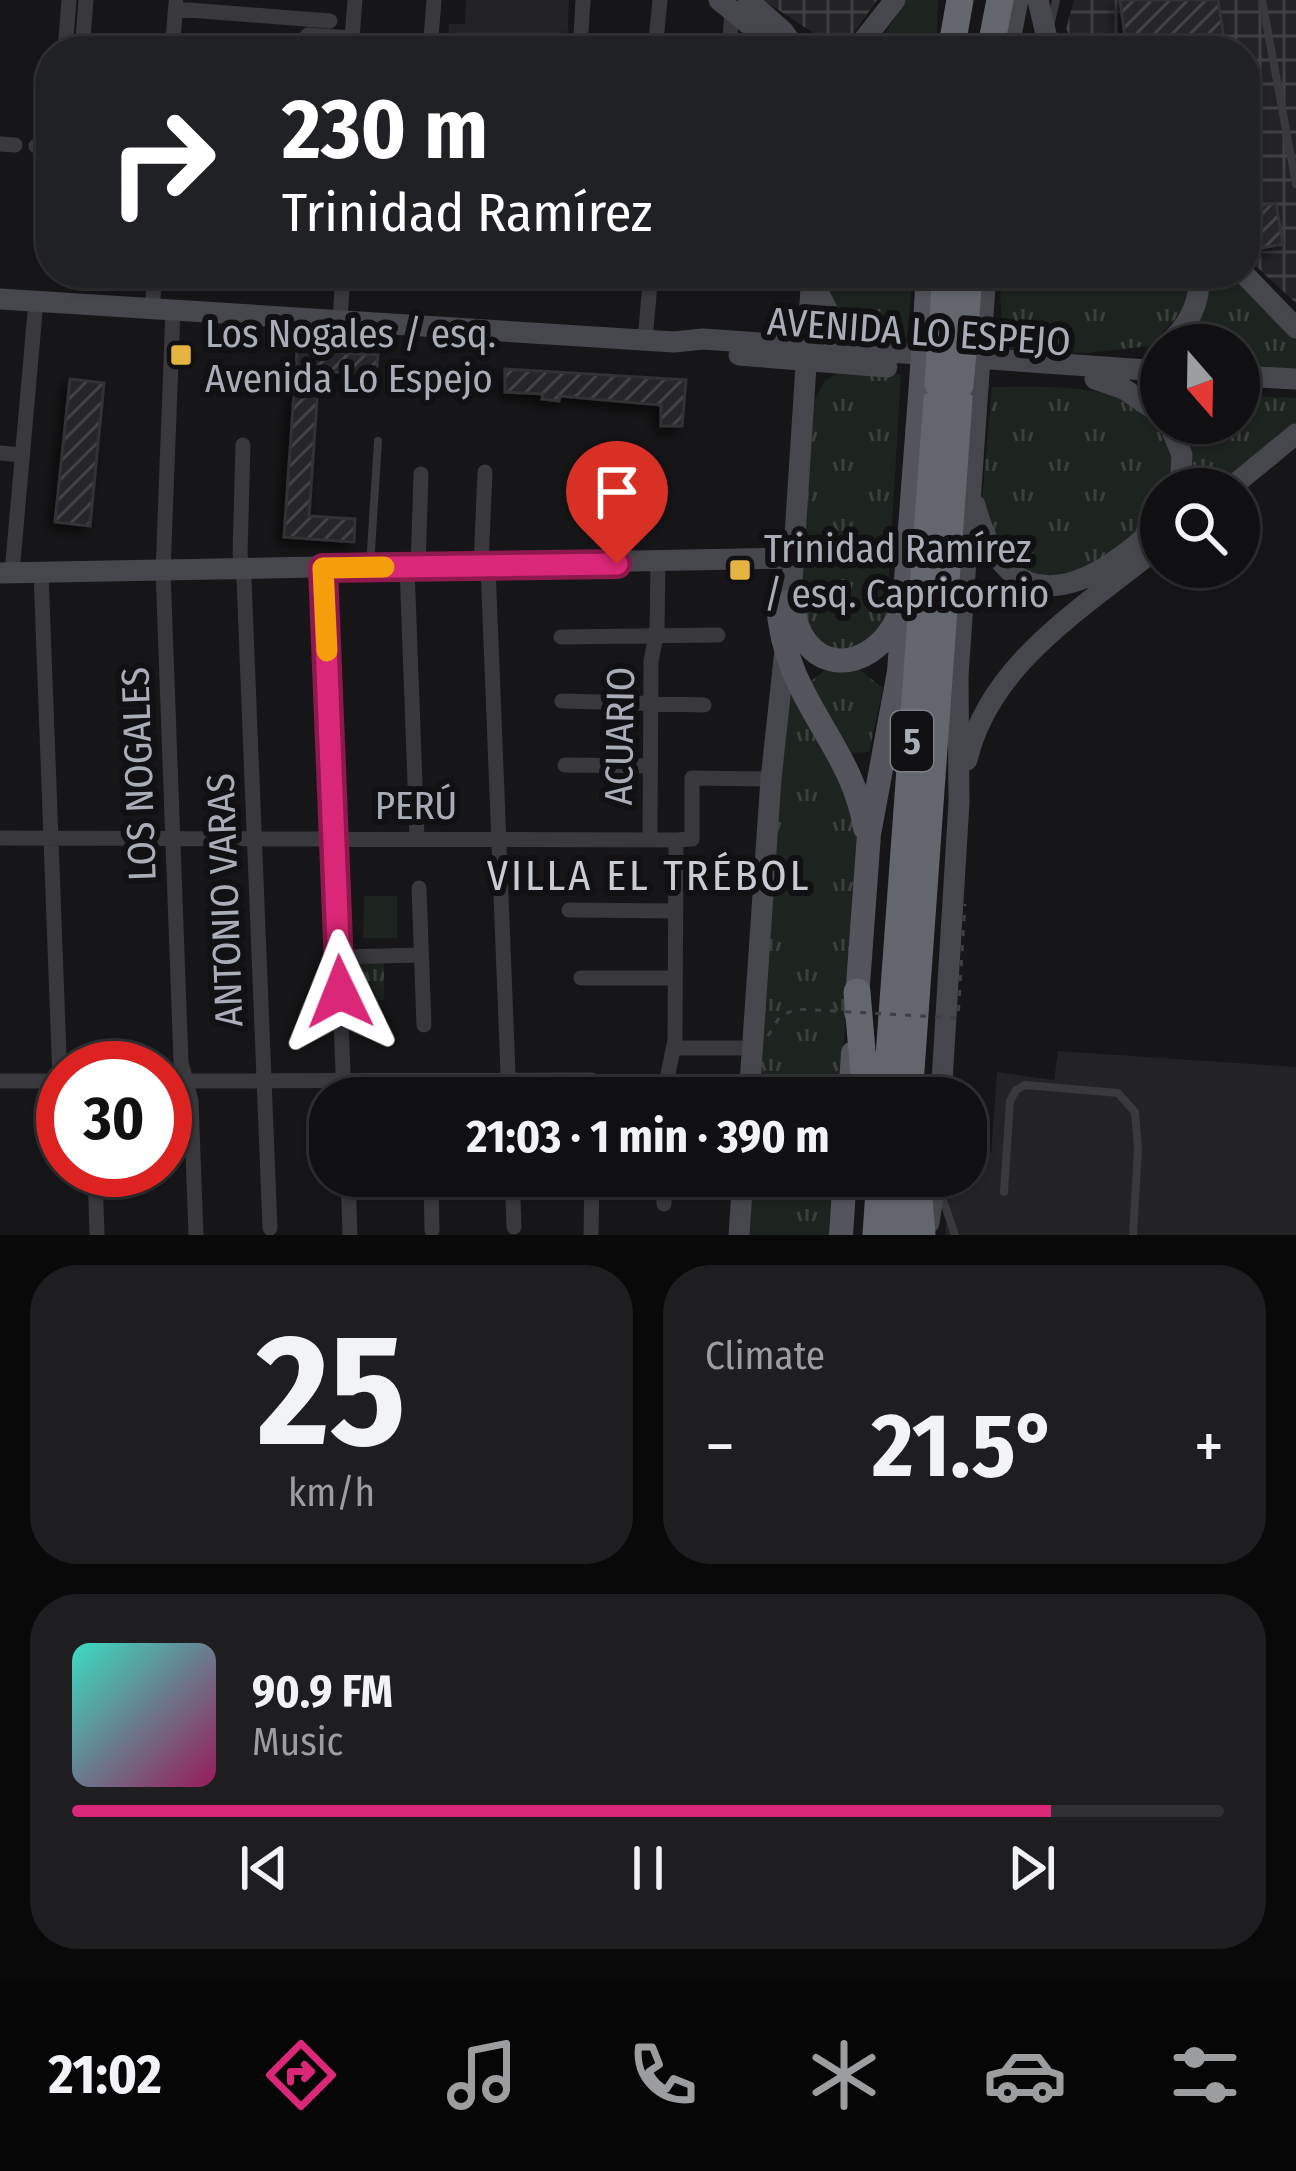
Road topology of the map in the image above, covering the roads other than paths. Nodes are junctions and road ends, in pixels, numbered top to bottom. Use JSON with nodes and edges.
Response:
{"nodes":[{"id":1,"x":69,"y":0,"type":"edge"},
{"id":2,"x":86,"y":0,"type":"edge"},
{"id":3,"x":332,"y":0,"type":"edge"},
{"id":4,"x":355,"y":0,"type":"edge"},
{"id":5,"x":434,"y":0,"type":"edge"},
{"id":6,"x":583,"y":0,"type":"edge"},
{"id":7,"x":660,"y":0,"type":"edge"},
{"id":8,"x":944,"y":0,"type":"edge"},
{"id":9,"x":960,"y":0,"type":"edge"},
{"id":10,"x":975,"y":0,"type":"edge"},
{"id":11,"x":1000,"y":0,"type":"edge"},
{"id":12,"x":1018,"y":0,"type":"edge"},
{"id":13,"x":1038,"y":0,"type":"edge"},
{"id":14,"x":1056,"y":0,"type":"edge"},
{"id":15,"x":1262,"y":0,"type":"edge"},
{"id":16,"x":894,"y":2,"type":"edge"},
{"id":17,"x":176,"y":4,"type":"edge"},
{"id":18,"x":733,"y":4,"type":"edge"},
{"id":19,"x":330,"y":29,"type":"junction"},
{"id":20,"x":66,"y":36,"type":"edge"},
{"id":21,"x":83,"y":36,"type":"edge"},
{"id":22,"x":173,"y":36,"type":"edge"},
{"id":23,"x":317,"y":36,"type":"edge"},
{"id":24,"x":339,"y":36,"type":"edge"},
{"id":25,"x":352,"y":36,"type":"edge"},
{"id":26,"x":431,"y":36,"type":"edge"},
{"id":27,"x":581,"y":36,"type":"edge"},
{"id":28,"x":656,"y":36,"type":"edge"},
{"id":29,"x":730,"y":36,"type":"edge"},
{"id":30,"x":766,"y":36,"type":"edge"},
{"id":31,"x":786,"y":36,"type":"edge"},
{"id":32,"x":867,"y":36,"type":"edge"},
{"id":33,"x":875,"y":36,"type":"edge"},
{"id":34,"x":947,"y":36,"type":"edge"},
{"id":35,"x":952,"y":36,"type":"edge"},
{"id":36,"x":969,"y":36,"type":"edge"},
{"id":37,"x":993,"y":36,"type":"edge"},
{"id":38,"x":1011,"y":36,"type":"edge"},
{"id":39,"x":1046,"y":36,"type":"edge"},
{"id":40,"x":1051,"y":36,"type":"edge"},
{"id":41,"x":1296,"y":184,"type":"edge"},
{"id":42,"x":157,"y":288,"type":"edge"},
{"id":43,"x":342,"y":288,"type":"edge"},
{"id":44,"x":650,"y":288,"type":"edge"},
{"id":45,"x":799,"y":288,"type":"edge"},
{"id":46,"x":810,"y":288,"type":"edge"},
{"id":47,"x":816,"y":288,"type":"edge"},
{"id":48,"x":933,"y":288,"type":"edge"},
{"id":49,"x":947,"y":288,"type":"edge"},
{"id":50,"x":965,"y":288,"type":"edge"},
{"id":51,"x":978,"y":288,"type":"edge"},
{"id":52,"x":1199,"y":288,"type":"edge"},
{"id":53,"x":1257,"y":288,"type":"edge"},
{"id":54,"x":0,"y":299,"type":"edge"},
{"id":55,"x":36,"y":302,"type":"junction"},
{"id":56,"x":162,"y":309,"type":"junction"},
{"id":57,"x":340,"y":320,"type":"junction"},
{"id":58,"x":1184,"y":324,"type":"edge"},
{"id":59,"x":1296,"y":328,"type":"edge"},
{"id":60,"x":645,"y":340,"type":"junction"},
{"id":61,"x":952,"y":341,"type":"junction"},
{"id":62,"x":875,"y":352,"type":"junction"},
{"id":63,"x":800,"y":353,"type":"junction"},
{"id":64,"x":1140,"y":355,"type":"edge"},
{"id":65,"x":844,"y":364,"type":"junction"},
{"id":66,"x":1140,"y":371,"type":"edge"},
{"id":67,"x":1092,"y":372,"type":"junction"},
{"id":68,"x":1140,"y":379,"type":"edge"},
{"id":69,"x":1260,"y":379,"type":"edge"},
{"id":70,"x":1296,"y":384,"type":"edge"},
{"id":71,"x":949,"y":385,"type":"junction"},
{"id":72,"x":1260,"y":385,"type":"edge"},
{"id":73,"x":1140,"y":400,"type":"edge"},
{"id":74,"x":803,"y":412,"type":"junction"},
{"id":75,"x":1296,"y":434,"type":"edge"},
{"id":76,"x":378,"y":441,"type":"dead end"},
{"id":77,"x":243,"y":445,"type":"dead end"},
{"id":78,"x":0,"y":453,"type":"edge"},
{"id":79,"x":22,"y":455,"type":"junction"},
{"id":80,"x":1255,"y":468,"type":"edge"},
{"id":81,"x":485,"y":472,"type":"dead end"},
{"id":82,"x":421,"y":474,"type":"dead end"},
{"id":83,"x":971,"y":484,"type":"junction"},
{"id":84,"x":1140,"y":539,"type":"edge"},
{"id":85,"x":787,"y":560,"type":"junction"},
{"id":86,"x":1140,"y":561,"type":"edge"},
{"id":87,"x":658,"y":563,"type":"junction"},
{"id":88,"x":485,"y":566,"type":"junction"},
{"id":89,"x":370,"y":567,"type":"junction"},
{"id":90,"x":412,"y":567,"type":"junction"},
{"id":91,"x":323,"y":568,"type":"junction"},
{"id":92,"x":242,"y":569,"type":"junction"},
{"id":93,"x":163,"y":571,"type":"junction"},
{"id":94,"x":41,"y":572,"type":"junction"},
{"id":95,"x":6,"y":573,"type":"edge"},
{"id":96,"x":905,"y":597,"type":"junction"},
{"id":97,"x":785,"y":602,"type":"junction"},
{"id":98,"x":718,"y":635,"type":"dead end"},
{"id":99,"x":561,"y":637,"type":"dead end"},
{"id":100,"x":656,"y":637,"type":"junction"},
{"id":101,"x":784,"y":653,"type":"junction"},
{"id":102,"x":562,"y":701,"type":"dead end"},
{"id":103,"x":650,"y":703,"type":"junction"},
{"id":104,"x":704,"y":705,"type":"dead end"},
{"id":105,"x":565,"y":765,"type":"dead end"},
{"id":106,"x":650,"y":766,"type":"junction"},
{"id":107,"x":771,"y":779,"type":"junction"},
{"id":108,"x":959,"y":802,"type":"junction"},
{"id":109,"x":0,"y":838,"type":"edge"},
{"id":110,"x":51,"y":838,"type":"junction"},
{"id":111,"x":174,"y":838,"type":"junction"},
{"id":112,"x":254,"y":838,"type":"junction"},
{"id":113,"x":334,"y":838,"type":"junction"},
{"id":114,"x":417,"y":838,"type":"junction"},
{"id":115,"x":499,"y":838,"type":"junction"},
{"id":116,"x":650,"y":838,"type":"junction"},
{"id":117,"x":676,"y":840,"type":"junction"},
{"id":118,"x":867,"y":854,"type":"junction"},
{"id":119,"x":419,"y":888,"type":"dead end"},
{"id":120,"x":569,"y":910,"type":"dead end"},
{"id":121,"x":676,"y":911,"type":"junction"},
{"id":122,"x":422,"y":955,"type":"junction"},
{"id":123,"x":339,"y":957,"type":"junction"},
{"id":124,"x":581,"y":978,"type":"dead end"},
{"id":125,"x":675,"y":978,"type":"junction"},
{"id":126,"x":857,"y":992,"type":"junction"},
{"id":127,"x":424,"y":1025,"type":"dead end"},
{"id":128,"x":60,"y":1041,"type":"edge"},
{"id":129,"x":181,"y":1041,"type":"edge"},
{"id":130,"x":760,"y":1042,"type":"junction"},
{"id":131,"x":674,"y":1048,"type":"junction"},
{"id":132,"x":344,"y":1077,"type":"edge"},
{"id":133,"x":508,"y":1077,"type":"edge"},
{"id":134,"x":667,"y":1077,"type":"edge"},
{"id":135,"x":753,"y":1077,"type":"edge"},
{"id":136,"x":851,"y":1077,"type":"edge"},
{"id":137,"x":864,"y":1077,"type":"edge"},
{"id":138,"x":905,"y":1077,"type":"edge"},
{"id":139,"x":942,"y":1077,"type":"edge"},
{"id":140,"x":0,"y":1081,"type":"edge"},
{"id":141,"x":36,"y":1081,"type":"edge"},
{"id":142,"x":192,"y":1081,"type":"edge"},
{"id":143,"x":263,"y":1081,"type":"junction"},
{"id":144,"x":309,"y":1086,"type":"edge"},
{"id":145,"x":192,"y":1128,"type":"edge"},
{"id":146,"x":1004,"y":1192,"type":"dead end"},
{"id":147,"x":96,"y":1197,"type":"edge"},
{"id":148,"x":348,"y":1197,"type":"edge"},
{"id":149,"x":431,"y":1197,"type":"edge"},
{"id":150,"x":513,"y":1197,"type":"edge"},
{"id":151,"x":592,"y":1197,"type":"edge"},
{"id":152,"x":664,"y":1197,"type":"edge"},
{"id":153,"x":742,"y":1197,"type":"edge"},
{"id":154,"x":844,"y":1197,"type":"edge"},
{"id":155,"x":872,"y":1197,"type":"edge"},
{"id":156,"x":878,"y":1197,"type":"edge"},
{"id":157,"x":902,"y":1197,"type":"edge"},
{"id":158,"x":919,"y":1197,"type":"edge"},
{"id":159,"x":933,"y":1197,"type":"edge"},
{"id":160,"x":942,"y":1197,"type":"edge"},
{"id":161,"x":664,"y":1204,"type":"dead end"},
{"id":162,"x":514,"y":1227,"type":"dead end"},
{"id":163,"x":270,"y":1228,"type":"dead end"},
{"id":164,"x":432,"y":1230,"type":"dead end"},
{"id":165,"x":97,"y":1235,"type":"edge"},
{"id":166,"x":196,"y":1235,"type":"edge"},
{"id":167,"x":350,"y":1235,"type":"edge"},
{"id":168,"x":591,"y":1235,"type":"edge"},
{"id":169,"x":739,"y":1235,"type":"edge"},
{"id":170,"x":841,"y":1235,"type":"edge"},
{"id":171,"x":875,"y":1235,"type":"edge"},
{"id":172,"x":899,"y":1235,"type":"edge"},
{"id":173,"x":924,"y":1235,"type":"edge"},
{"id":174,"x":956,"y":1235,"type":"edge"},
{"id":175,"x":1133,"y":1235,"type":"edge"}],
"edges":[{"from":1,"to":20,"type":"street"},
{"from":2,"to":21,"type":"street"},
{"from":3,"to":19,"type":"street"},
{"from":4,"to":25,"type":"street"},
{"from":5,"to":26,"type":"street"},
{"from":6,"to":27,"type":"street"},
{"from":7,"to":28,"type":"street"},
{"from":8,"to":34,"type":"main road"},
{"from":9,"to":35,"type":"highway"},
{"from":10,"to":36,"type":"highway"},
{"from":11,"to":37,"type":"highway"},
{"from":12,"to":38,"type":"main road"},
{"from":13,"to":39,"type":"main road"},
{"from":14,"to":40,"type":"lane"},
{"from":15,"to":41,"type":"lane"},
{"from":16,"to":32,"type":"main road"},
{"from":16,"to":33,"type":"main road"},
{"from":17,"to":19,"type":"street"},
{"from":17,"to":22,"type":"street"},
{"from":18,"to":29,"type":"street"},
{"from":18,"to":30,"type":"main road"},
{"from":18,"to":31,"type":"main road"},
{"from":19,"to":23,"type":"street"},
{"from":19,"to":24,"type":"street"},
{"from":42,"to":56,"type":"street","name":"LOS NOGALES"},
{"from":43,"to":57,"type":"street"},
{"from":44,"to":60,"type":"street"},
{"from":45,"to":63,"type":"main road"},
{"from":46,"to":63,"type":"main road"},
{"from":47,"to":62,"type":"main road"},
{"from":48,"to":61,"type":"main road"},
{"from":49,"to":61,"type":"highway","number":"5"},
{"from":50,"to":61,"type":"highway","number":"5"},
{"from":51,"to":61,"type":"main road"},
{"from":52,"to":58,"type":"main road"},
{"from":53,"to":59,"type":"main road"},
{"from":54,"to":55,"type":"main road","name":"AVENIDA LO ESPEJO"},
{"from":55,"to":56,"type":"main road","name":"AVENIDA LO ESPEJO"},
{"from":55,"to":79,"type":"street"},
{"from":56,"to":57,"type":"main road","name":"AVENIDA LO ESPEJO"},
{"from":56,"to":93,"type":"street","name":"LOS NOGALES"},
{"from":57,"to":60,"type":"main road","name":"AVENIDA LO ESPEJO"},
{"from":60,"to":63,"type":"main road","name":"AVENIDA LO ESPEJO"},
{"from":61,"to":71,"type":"highway","number":"5","bridge":true},
{"from":61,"to":71,"type":"main road","bridge":true},
{"from":62,"to":63,"type":"main road","name":"AVENIDA LO ESPEJO"},
{"from":62,"to":67,"type":"main road","name":"AVENIDA LO ESPEJO"},
{"from":63,"to":65,"type":"main road","name":"AVENIDA LO ESPEJO"},
{"from":63,"to":74,"type":"main road"},
{"from":63,"to":85,"type":"main road"},
{"from":64,"to":67,"type":"main road"},
{"from":65,"to":67,"type":"main road","name":"AVENIDA LO ESPEJO"},
{"from":65,"to":74,"type":"main road"},
{"from":66,"to":67,"type":"main road","name":"AVENIDA LO ESPEJO"},
{"from":67,"to":68,"type":"main road","name":"AVENIDA LO ESPEJO"},
{"from":67,"to":73,"type":"main road"},
{"from":69,"to":70,"type":"main road"},
{"from":70,"to":72,"type":"main road"},
{"from":71,"to":83,"type":"main road"},
{"from":71,"to":96,"type":"main road"},
{"from":71,"to":138,"type":"highway","number":"5"},
{"from":74,"to":85,"type":"main road"},
{"from":75,"to":80,"type":"main road"},
{"from":76,"to":89,"type":"lane"},
{"from":77,"to":92,"type":"street","name":"ANTONIO VARAS"},
{"from":78,"to":79,"type":"street"},
{"from":79,"to":95,"type":"street"},
{"from":81,"to":88,"type":"street"},
{"from":82,"to":90,"type":"street"},
{"from":83,"to":84,"type":"main road"},
{"from":83,"to":108,"type":"main road"},
{"from":85,"to":87,"type":"main road"},
{"from":85,"to":97,"type":"main road"},
{"from":86,"to":108,"type":"main road"},
{"from":87,"to":88,"type":"main road"},
{"from":87,"to":100,"type":"street","name":"ACUARIO"},
{"from":88,"to":90,"type":"main road"},
{"from":88,"to":115,"type":"street"},
{"from":89,"to":90,"type":"main road"},
{"from":89,"to":91,"type":"main road"},
{"from":90,"to":114,"type":"street"},
{"from":91,"to":92,"type":"main road"},
{"from":91,"to":113,"type":"street"},
{"from":92,"to":93,"type":"main road"},
{"from":92,"to":112,"type":"street","name":"ANTONIO VARAS"},
{"from":93,"to":94,"type":"main road"},
{"from":93,"to":111,"type":"street","name":"LOS NOGALES"},
{"from":94,"to":95,"type":"main road"},
{"from":94,"to":110,"type":"street"},
{"from":96,"to":97,"type":"main road"},
{"from":96,"to":118,"type":"main road"},
{"from":97,"to":101,"type":"main road"},
{"from":97,"to":107,"type":"main road"},
{"from":98,"to":100,"type":"street"},
{"from":99,"to":100,"type":"street"},
{"from":100,"to":103,"type":"street","name":"ACUARIO"},
{"from":101,"to":107,"type":"main road"},
{"from":101,"to":118,"type":"main road"},
{"from":102,"to":103,"type":"street"},
{"from":103,"to":104,"type":"street"},
{"from":103,"to":106,"type":"street","name":"ACUARIO"},
{"from":105,"to":106,"type":"street"},
{"from":106,"to":116,"type":"street","name":"ACUARIO"},
{"from":107,"to":117,"type":"street"},
{"from":107,"to":130,"type":"main road"},
{"from":108,"to":139,"type":"main road"},
{"from":109,"to":110,"type":"street","name":"PERÚ"},
{"from":110,"to":111,"type":"street","name":"PERÚ"},
{"from":110,"to":128,"type":"street"},
{"from":111,"to":112,"type":"street","name":"PERÚ"},
{"from":111,"to":129,"type":"street","name":"LOS NOGALES"},
{"from":112,"to":113,"type":"street","name":"PERÚ"},
{"from":112,"to":143,"type":"street","name":"ANTONIO VARAS"},
{"from":113,"to":114,"type":"street","name":"PERÚ"},
{"from":113,"to":123,"type":"street"},
{"from":114,"to":115,"type":"street","name":"PERÚ"},
{"from":115,"to":116,"type":"street","name":"PERÚ"},
{"from":115,"to":133,"type":"street"},
{"from":116,"to":117,"type":"street","name":"PERÚ"},
{"from":117,"to":121,"type":"street"},
{"from":118,"to":126,"type":"main road"},
{"from":119,"to":122,"type":"street"},
{"from":120,"to":121,"type":"street"},
{"from":121,"to":125,"type":"street"},
{"from":122,"to":123,"type":"street"},
{"from":122,"to":127,"type":"street"},
{"from":123,"to":132,"type":"street"},
{"from":124,"to":125,"type":"street"},
{"from":125,"to":131,"type":"street"},
{"from":126,"to":136,"type":"main road"},
{"from":126,"to":137,"type":"highway"},
{"from":130,"to":131,"type":"street"},
{"from":130,"to":135,"type":"main road"},
{"from":131,"to":134,"type":"street"},
{"from":140,"to":141,"type":"street"},
{"from":142,"to":143,"type":"street"},
{"from":143,"to":144,"type":"street"},
{"from":143,"to":163,"type":"street","name":"ANTONIO VARAS"},
{"from":145,"to":166,"type":"street","name":"LOS NOGALES"},
{"from":146,"to":175,"type":"lane"},
{"from":147,"to":165,"type":"street"},
{"from":148,"to":167,"type":"street"},
{"from":149,"to":164,"type":"street"},
{"from":150,"to":162,"type":"street"},
{"from":151,"to":168,"type":"street"},
{"from":152,"to":161,"type":"street"},
{"from":153,"to":169,"type":"main road"},
{"from":154,"to":170,"type":"main road"},
{"from":155,"to":171,"type":"highway"},
{"from":156,"to":171,"type":"highway"},
{"from":157,"to":172,"type":"highway"},
{"from":158,"to":173,"type":"highway"},
{"from":159,"to":173,"type":"main road"},
{"from":160,"to":174,"type":"lane"}]}
